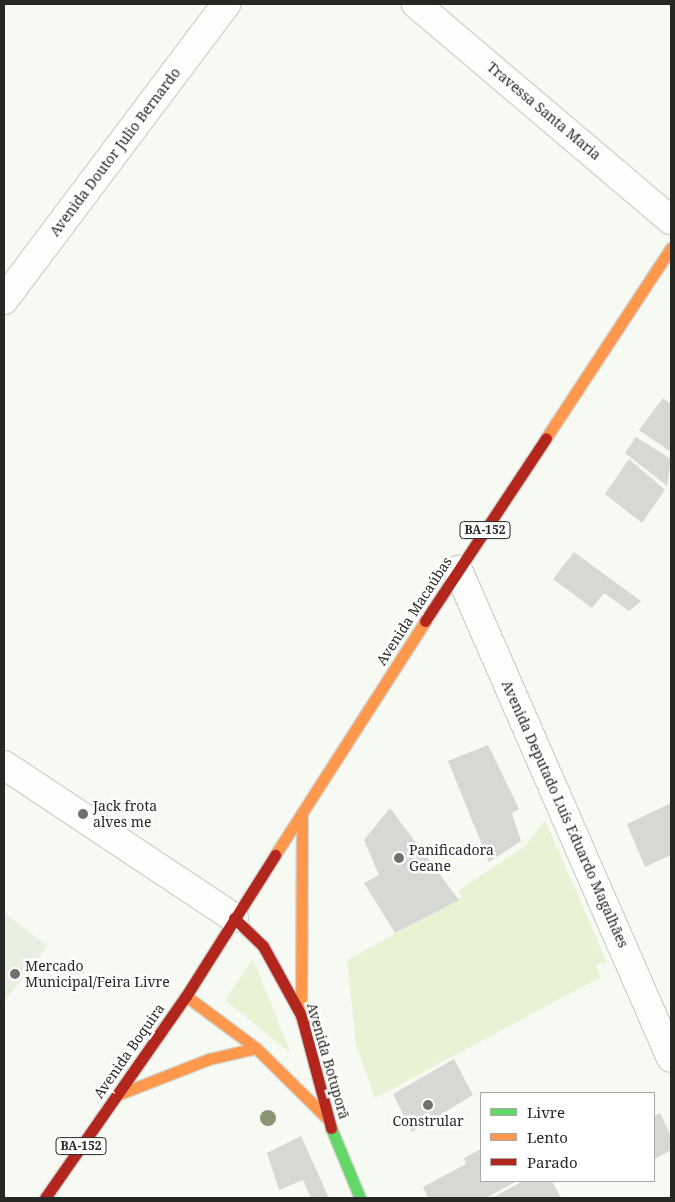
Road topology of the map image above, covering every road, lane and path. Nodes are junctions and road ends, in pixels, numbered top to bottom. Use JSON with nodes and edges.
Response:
{"nodes":[{"id":1,"x":226,"y":4,"type":"edge"},
{"id":2,"x":416,"y":4,"type":"edge"},
{"id":3,"x":671,"y":220,"type":"edge"},
{"id":4,"x":671,"y":248,"type":"edge"},
{"id":5,"x":4,"y":300,"type":"edge"},
{"id":6,"x":458,"y":570,"type":"junction"},
{"id":7,"x":4,"y":765,"type":"edge"},
{"id":8,"x":302,"y":813,"type":"junction"},
{"id":9,"x":234,"y":918,"type":"junction"},
{"id":10,"x":186,"y":996,"type":"junction"},
{"id":11,"x":301,"y":1015,"type":"junction"},
{"id":12,"x":256,"y":1048,"type":"junction"},
{"id":13,"x":671,"y":1058,"type":"edge"},
{"id":14,"x":118,"y":1095,"type":"junction"},
{"id":15,"x":327,"y":1118,"type":"junction"},
{"id":16,"x":45,"y":1198,"type":"edge"},
{"id":17,"x":360,"y":1198,"type":"edge"}],
"edges":[{"from":1,"to":5,"type":"street","name":"Avenida Doutor Julio Bernardo"},
{"from":2,"to":3,"type":"street","name":"Travessa Santa Maria"},
{"from":4,"to":6,"type":"main road","name":"Avenida Macaúbas","number":"BA-152"},
{"from":6,"to":8,"type":"main road","name":"Avenida Macaúbas","number":"BA-152"},
{"from":6,"to":13,"type":"street","name":"Avenida Deputado Luís Eduardo Magalhães"},
{"from":7,"to":9,"type":"street"},
{"from":8,"to":9,"type":"main road","name":"Avenida Macaúbas","number":"BA-152"},
{"from":8,"to":11,"type":"main road"},
{"from":9,"to":10,"type":"main road","name":"Avenida Boquira","number":"BA-152"},
{"from":9,"to":11,"type":"main road","name":"Avenida Botuporã"},
{"from":10,"to":12,"type":"main road"},
{"from":10,"to":14,"type":"main road","name":"Avenida Boquira","number":"BA-152"},
{"from":11,"to":15,"type":"main road","name":"Avenida Botuporã"},
{"from":12,"to":14,"type":"main road"},
{"from":12,"to":15,"type":"main road"},
{"from":14,"to":16,"type":"main road","name":"Avenida Boquira","number":"BA-152"},
{"from":15,"to":17,"type":"main road","name":"Avenida Botuporã"}]}
